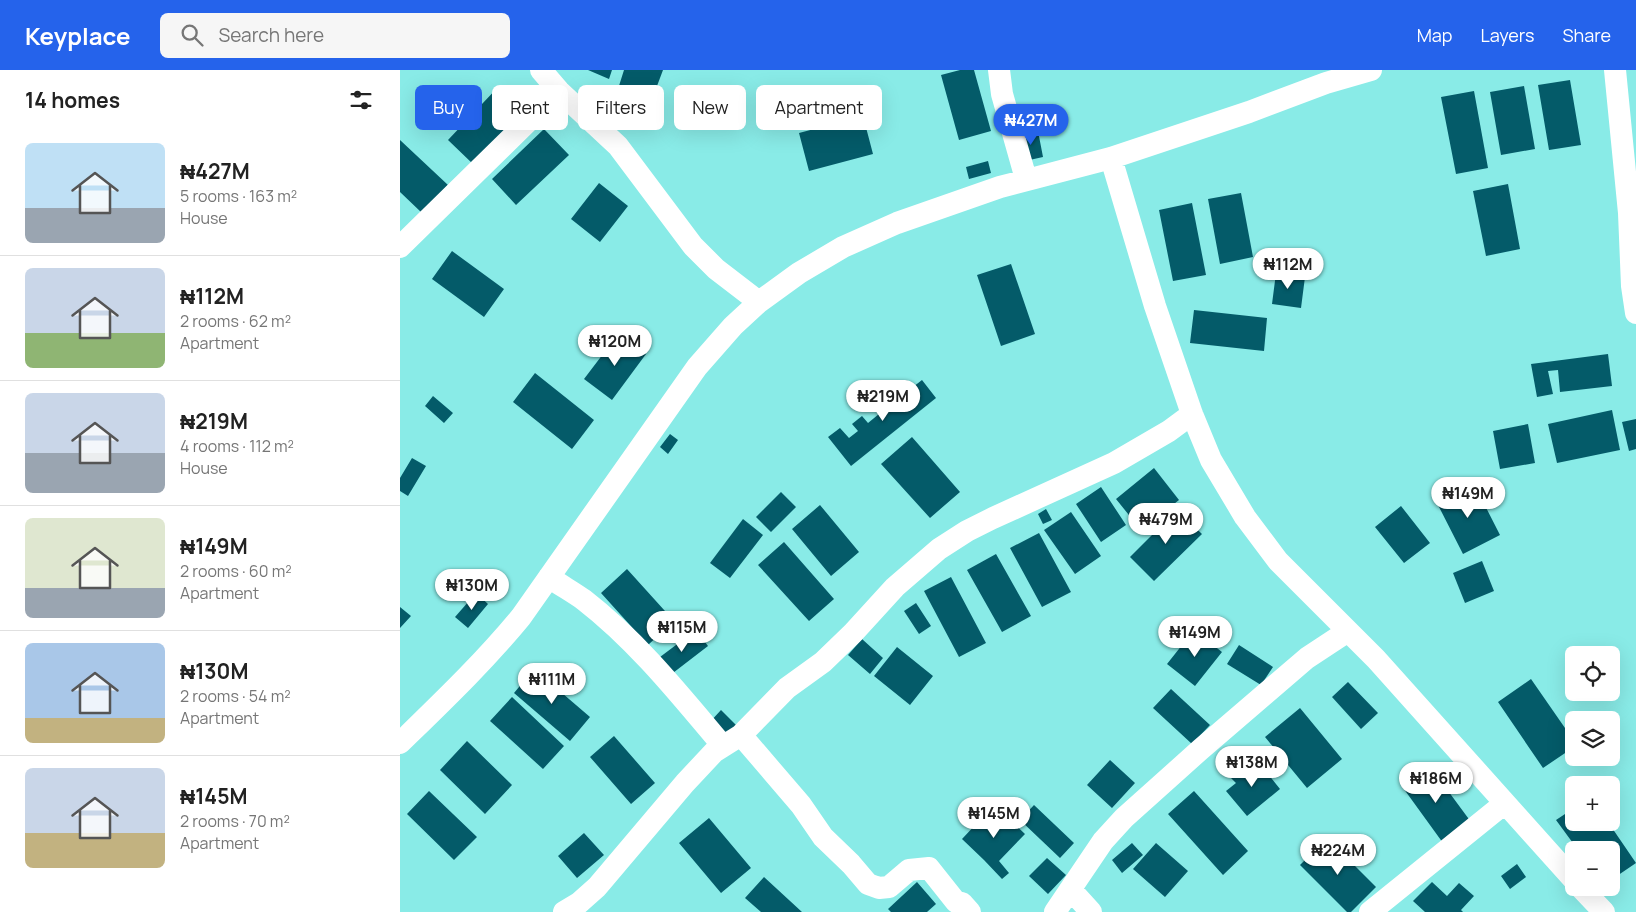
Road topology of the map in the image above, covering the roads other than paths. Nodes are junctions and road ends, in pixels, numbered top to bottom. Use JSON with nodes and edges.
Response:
{"nodes":[{"id":1,"x":541,"y":70,"type":"edge"},
{"id":2,"x":999,"y":70,"type":"edge"},
{"id":3,"x":1371,"y":70,"type":"edge"},
{"id":4,"x":1615,"y":70,"type":"edge"},
{"id":5,"x":554,"y":85,"type":"edge"},
{"id":6,"x":568,"y":99,"type":"edge"},
{"id":7,"x":519,"y":130,"type":"edge"},
{"id":8,"x":1111,"y":158,"type":"junction"},
{"id":9,"x":1026,"y":179,"type":"junction"},
{"id":10,"x":400,"y":247,"type":"edge"},
{"id":11,"x":759,"y":302,"type":"junction"},
{"id":12,"x":1636,"y":313,"type":"edge"},
{"id":13,"x":1192,"y":414,"type":"junction"},
{"id":14,"x":549,"y":577,"type":"junction"},
{"id":15,"x":1348,"y":631,"type":"junction"},
{"id":16,"x":732,"y":741,"type":"junction"},
{"id":17,"x":400,"y":743,"type":"edge"},
{"id":18,"x":1505,"y":803,"type":"junction"},
{"id":19,"x":1565,"y":870,"type":"edge"},
{"id":20,"x":1071,"y":890,"type":"junction"},
{"id":21,"x":1589,"y":896,"type":"edge"},
{"id":22,"x":564,"y":912,"type":"edge"},
{"id":23,"x":970,"y":912,"type":"edge"},
{"id":24,"x":1055,"y":912,"type":"edge"},
{"id":25,"x":1091,"y":912,"type":"edge"},
{"id":26,"x":1370,"y":912,"type":"edge"},
{"id":27,"x":1604,"y":912,"type":"edge"}],
"edges":[{"from":1,"to":5,"type":"street"},
{"from":2,"to":9,"type":"street"},
{"from":3,"to":8,"type":"street"},
{"from":4,"to":12,"type":"street"},
{"from":6,"to":11,"type":"street"},
{"from":7,"to":10,"type":"street"},
{"from":8,"to":9,"type":"street"},
{"from":8,"to":13,"type":"street"},
{"from":9,"to":11,"type":"street"},
{"from":11,"to":14,"type":"street"},
{"from":13,"to":15,"type":"street"},
{"from":13,"to":16,"type":"street"},
{"from":14,"to":16,"type":"street"},
{"from":14,"to":17,"type":"street"},
{"from":15,"to":18,"type":"street"},
{"from":15,"to":20,"type":"street"},
{"from":16,"to":22,"type":"street"},
{"from":16,"to":23,"type":"street"},
{"from":18,"to":19,"type":"street"},
{"from":18,"to":26,"type":"street"},
{"from":20,"to":24,"type":"street"},
{"from":20,"to":25,"type":"street"},
{"from":21,"to":27,"type":"street"}]}
